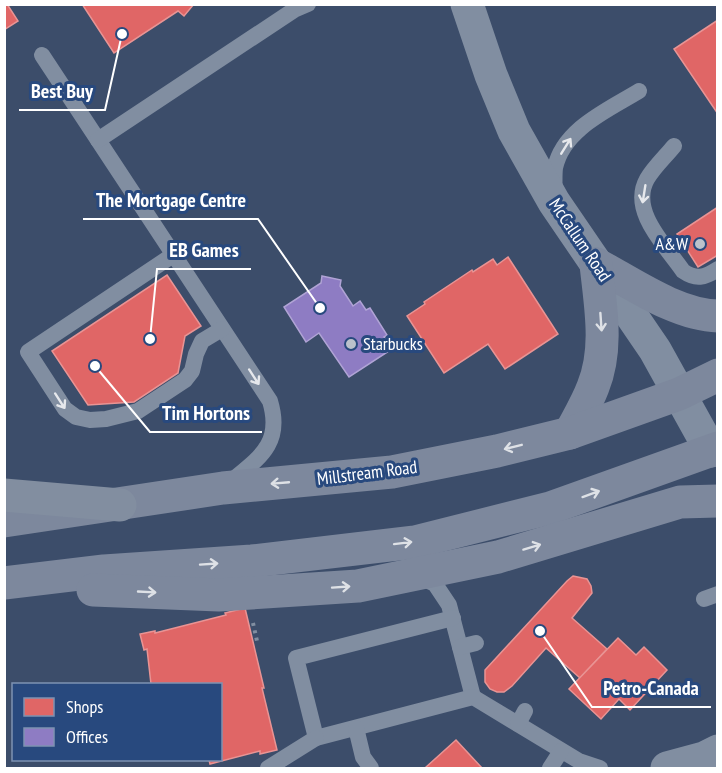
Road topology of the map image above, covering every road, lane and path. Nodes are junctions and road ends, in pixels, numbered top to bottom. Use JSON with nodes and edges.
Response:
{"nodes":[{"id":1,"x":308,"y":4,"type":"edge"},
{"id":2,"x":467,"y":4,"type":"edge"},
{"id":3,"x":42,"y":55,"type":"dead end"},
{"id":4,"x":639,"y":91,"type":"dead end"},
{"id":5,"x":98,"y":140,"type":"junction"},
{"id":6,"x":674,"y":146,"type":"dead end"},
{"id":7,"x":554,"y":202,"type":"junction"},
{"id":8,"x":173,"y":255,"type":"junction"},
{"id":9,"x":596,"y":264,"type":"junction"},
{"id":10,"x":717,"y":270,"type":"edge"},
{"id":11,"x":717,"y":316,"type":"edge"},
{"id":12,"x":222,"y":328,"type":"junction"},
{"id":13,"x":717,"y":375,"type":"edge"},
{"id":14,"x":679,"y":394,"type":"junction"},
{"id":15,"x":570,"y":433,"type":"junction"},
{"id":16,"x":715,"y":454,"type":"edge"},
{"id":17,"x":223,"y":488,"type":"junction"},
{"id":18,"x":4,"y":495,"type":"edge"},
{"id":19,"x":717,"y":501,"type":"edge"},
{"id":20,"x":120,"y":505,"type":"junction"},
{"id":21,"x":4,"y":521,"type":"edge"},
{"id":22,"x":414,"y":574,"type":"junction"},
{"id":23,"x":4,"y":584,"type":"edge"},
{"id":24,"x":453,"y":618,"type":"junction"},
{"id":25,"x":473,"y":698,"type":"junction"},
{"id":26,"x":356,"y":728,"type":"junction"},
{"id":27,"x":316,"y":738,"type":"junction"},
{"id":28,"x":561,"y":751,"type":"junction"},
{"id":29,"x":717,"y":751,"type":"edge"},
{"id":30,"x":365,"y":764,"type":"edge"},
{"id":31,"x":268,"y":768,"type":"edge"},
{"id":32,"x":550,"y":768,"type":"edge"},
{"id":33,"x":600,"y":768,"type":"edge"},
{"id":34,"x":667,"y":768,"type":"edge"}],
"edges":[{"from":1,"to":5,"type":"lane"},
{"from":2,"to":7,"type":"street","name":"McCallum Road"},
{"from":3,"to":5,"type":"lane"},
{"from":7,"to":4,"type":"lane","one_way":true},
{"from":5,"to":8,"type":"lane"},
{"from":6,"to":10,"type":"lane","one_way":true},
{"from":7,"to":9,"type":"street","name":"McCallum Road"},
{"from":8,"to":12,"type":"lane"},
{"from":8,"to":12,"type":"lane","one_way":true},
{"from":9,"to":11,"type":"main road"},
{"from":9,"to":14,"type":"street","name":"McCallum Road"},
{"from":9,"to":15,"type":"main road","one_way":true},
{"from":12,"to":17,"type":"lane","one_way":true},
{"from":13,"to":14,"type":"main road","name":"Millstream Road"},
{"from":14,"to":15,"type":"main road","name":"Millstream Road"},
{"from":14,"to":16,"type":"street","name":"McCallum Road"},
{"from":15,"to":17,"type":"main road","name":"Millstream Road","one_way":true},
{"from":23,"to":16,"type":"main road","one_way":true},
{"from":17,"to":20,"type":"main road","name":"Millstream Road"},
{"from":18,"to":20,"type":"highway"},
{"from":22,"to":19,"type":"main road","one_way":true},
{"from":20,"to":21,"type":"main road","name":"Millstream Road"},
{"from":23,"to":22,"type":"main road","one_way":true},
{"from":22,"to":24,"type":"lane"},
{"from":24,"to":25,"type":"lane"},
{"from":24,"to":27,"type":"lane"},
{"from":25,"to":26,"type":"lane"},
{"from":25,"to":28,"type":"lane"},
{"from":26,"to":27,"type":"lane"},
{"from":26,"to":30,"type":"lane"},
{"from":27,"to":31,"type":"lane"},
{"from":28,"to":32,"type":"lane"},
{"from":28,"to":33,"type":"lane"},
{"from":29,"to":34,"type":"street"}]}
